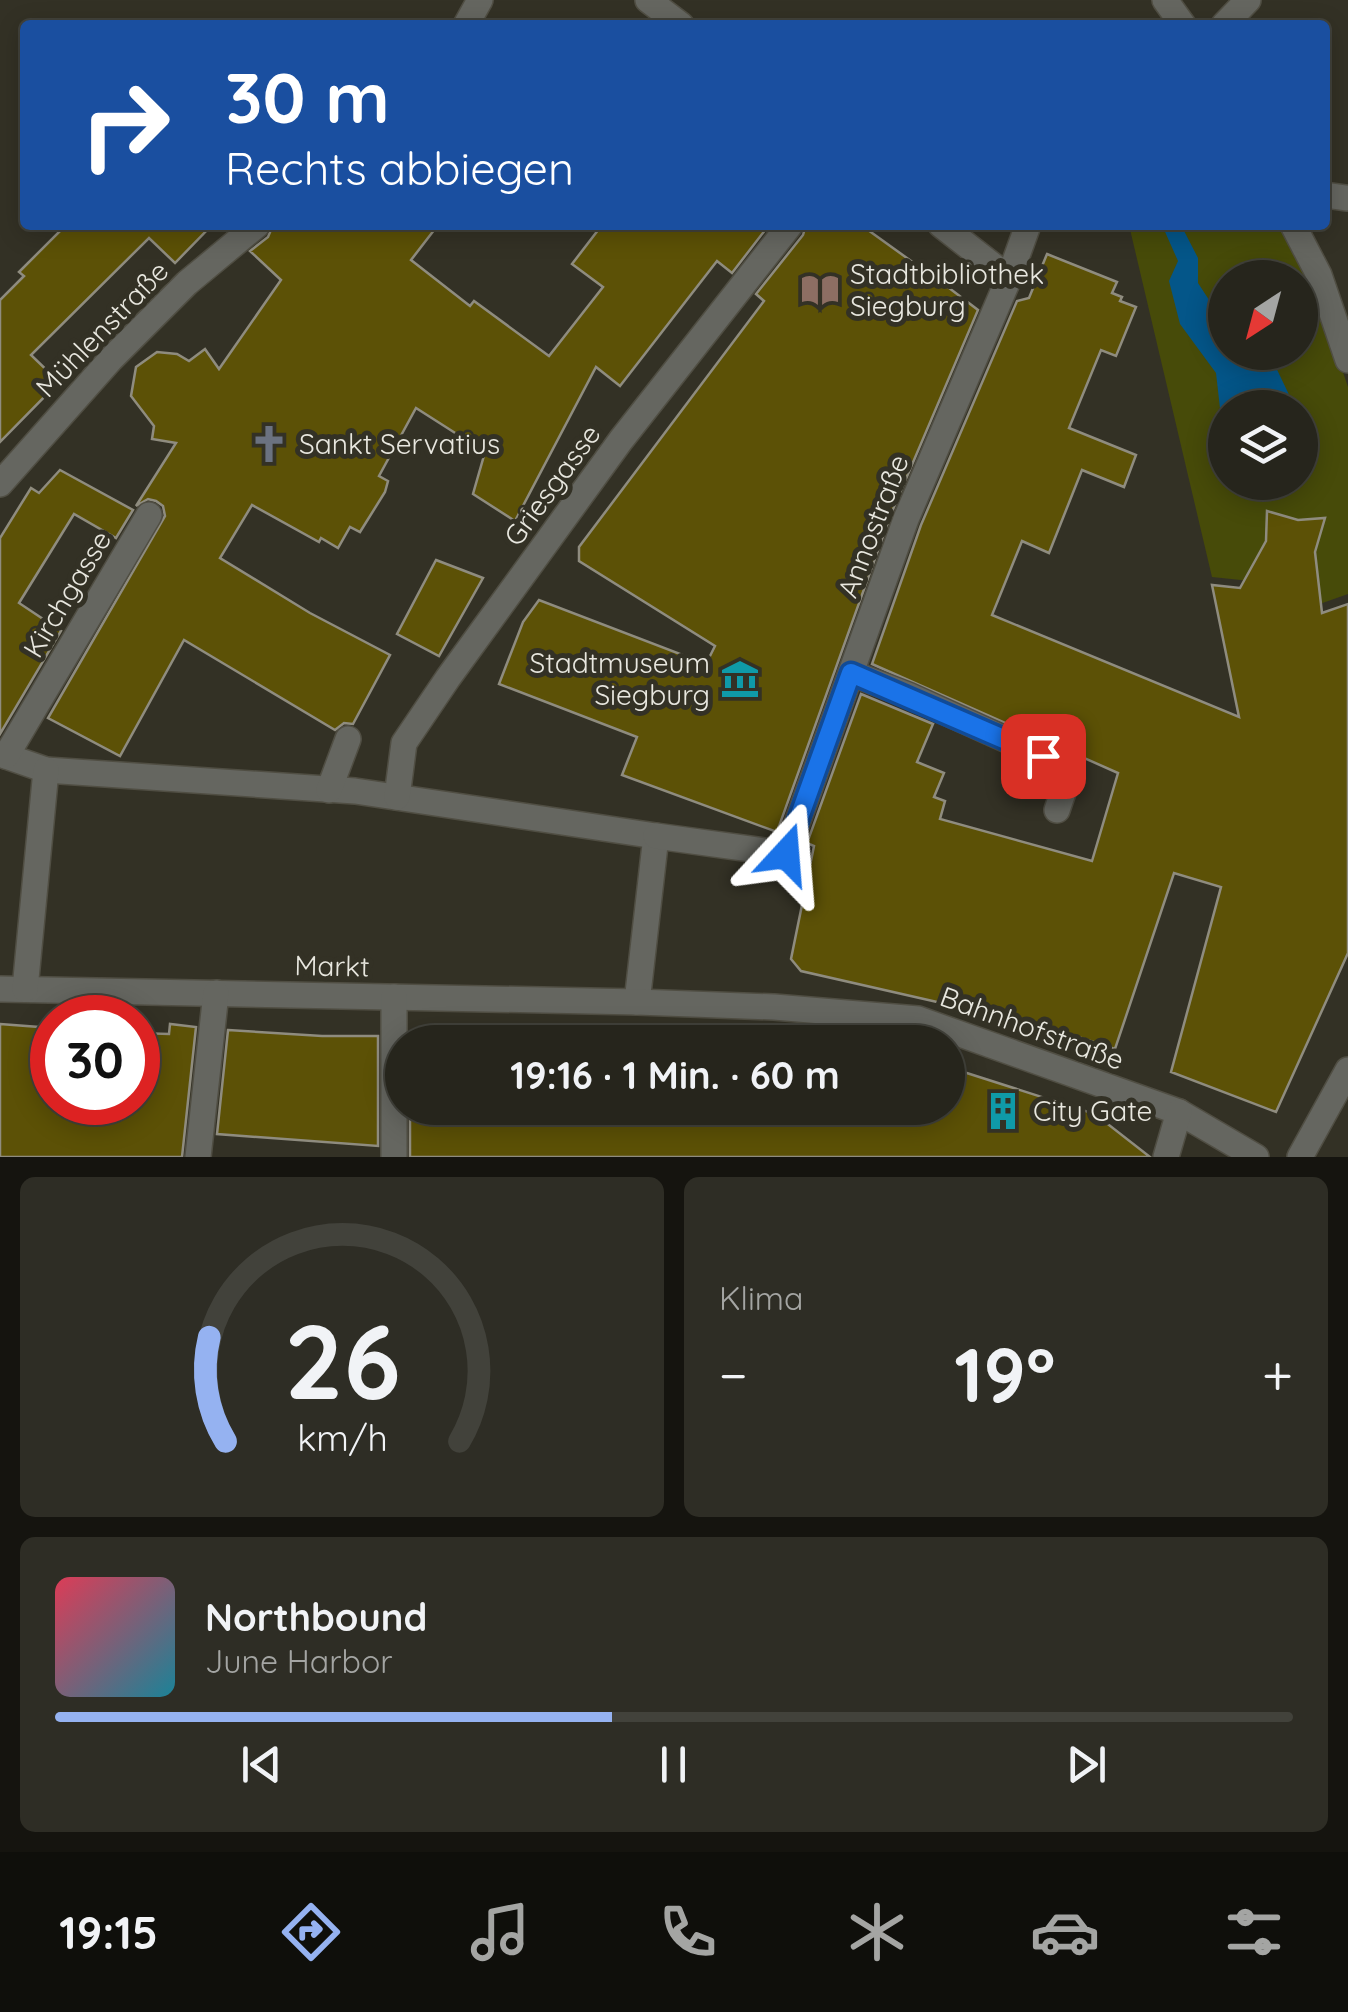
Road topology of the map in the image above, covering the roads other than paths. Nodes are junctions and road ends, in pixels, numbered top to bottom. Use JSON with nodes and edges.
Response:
{"nodes":[{"id":1,"x":648,"y":0,"type":"edge"},
{"id":2,"x":1165,"y":0,"type":"edge"},
{"id":3,"x":1248,"y":0,"type":"edge"},
{"id":4,"x":674,"y":20,"type":"edge"},
{"id":5,"x":1180,"y":20,"type":"edge"},
{"id":6,"x":1229,"y":20,"type":"edge"},
{"id":7,"x":251,"y":230,"type":"edge"},
{"id":8,"x":786,"y":230,"type":"edge"},
{"id":9,"x":947,"y":230,"type":"edge"},
{"id":10,"x":1026,"y":230,"type":"edge"},
{"id":11,"x":1296,"y":230,"type":"edge"},
{"id":12,"x":1009,"y":278,"type":"junction"},
{"id":13,"x":1348,"y":360,"type":"edge"},
{"id":14,"x":0,"y":484,"type":"edge"},
{"id":15,"x":150,"y":515,"type":"dead end"},
{"id":16,"x":851,"y":673,"type":"junction"},
{"id":17,"x":348,"y":739,"type":"dead end"},
{"id":18,"x":3,"y":755,"type":"edge"},
{"id":19,"x":46,"y":770,"type":"junction"},
{"id":20,"x":329,"y":790,"type":"junction"},
{"id":21,"x":397,"y":797,"type":"junction"},
{"id":22,"x":1057,"y":810,"type":"dead end"},
{"id":23,"x":656,"y":836,"type":"junction"},
{"id":24,"x":13,"y":989,"type":"edge"},
{"id":25,"x":216,"y":993,"type":"junction"},
{"id":26,"x":394,"y":997,"type":"junction"},
{"id":27,"x":636,"y":1002,"type":"junction"},
{"id":28,"x":774,"y":1008,"type":"joint"},
{"id":29,"x":1348,"y":1070,"type":"edge"},
{"id":30,"x":1179,"y":1112,"type":"junction"},
{"id":31,"x":198,"y":1157,"type":"edge"},
{"id":32,"x":394,"y":1157,"type":"edge"},
{"id":33,"x":1166,"y":1157,"type":"edge"},
{"id":34,"x":1256,"y":1157,"type":"edge"},
{"id":35,"x":1300,"y":1157,"type":"edge"}],
"edges":[{"from":1,"to":4,"type":"street"},
{"from":2,"to":5,"type":"street"},
{"from":3,"to":6,"type":"street"},
{"from":7,"to":14,"type":"street","name":"Mühlenstraße"},
{"from":8,"to":21,"type":"street","name":"Griesgasse"},
{"from":9,"to":12,"type":"street"},
{"from":10,"to":12,"type":"street","name":"Annostraße"},
{"from":11,"to":13,"type":"street"},
{"from":12,"to":16,"type":"street","name":"Annostraße"},
{"from":15,"to":18,"type":"street","name":"Kirchgasse"},
{"from":16,"to":22,"type":"street"},
{"from":16,"to":23,"type":"street","name":"Annostraße"},
{"from":17,"to":20,"type":"street"},
{"from":18,"to":19,"type":"street"},
{"from":19,"to":20,"type":"street"},
{"from":19,"to":24,"type":"street","name":"Markt"},
{"from":20,"to":21,"type":"street"},
{"from":21,"to":23,"type":"street"},
{"from":23,"to":27,"type":"street"},
{"from":24,"to":25,"type":"street","name":"Markt"},
{"from":25,"to":26,"type":"street","name":"Markt"},
{"from":25,"to":31,"type":"street"},
{"from":26,"to":27,"type":"street","name":"Markt"},
{"from":26,"to":32,"type":"street"},
{"from":27,"to":28,"type":"street","name":"Markt"},
{"from":28,"to":30,"type":"street","name":"Bahnhofstraße"},
{"from":29,"to":35,"type":"street"},
{"from":30,"to":33,"type":"street"},
{"from":30,"to":34,"type":"street","name":"Bahnhofstraße"}]}
